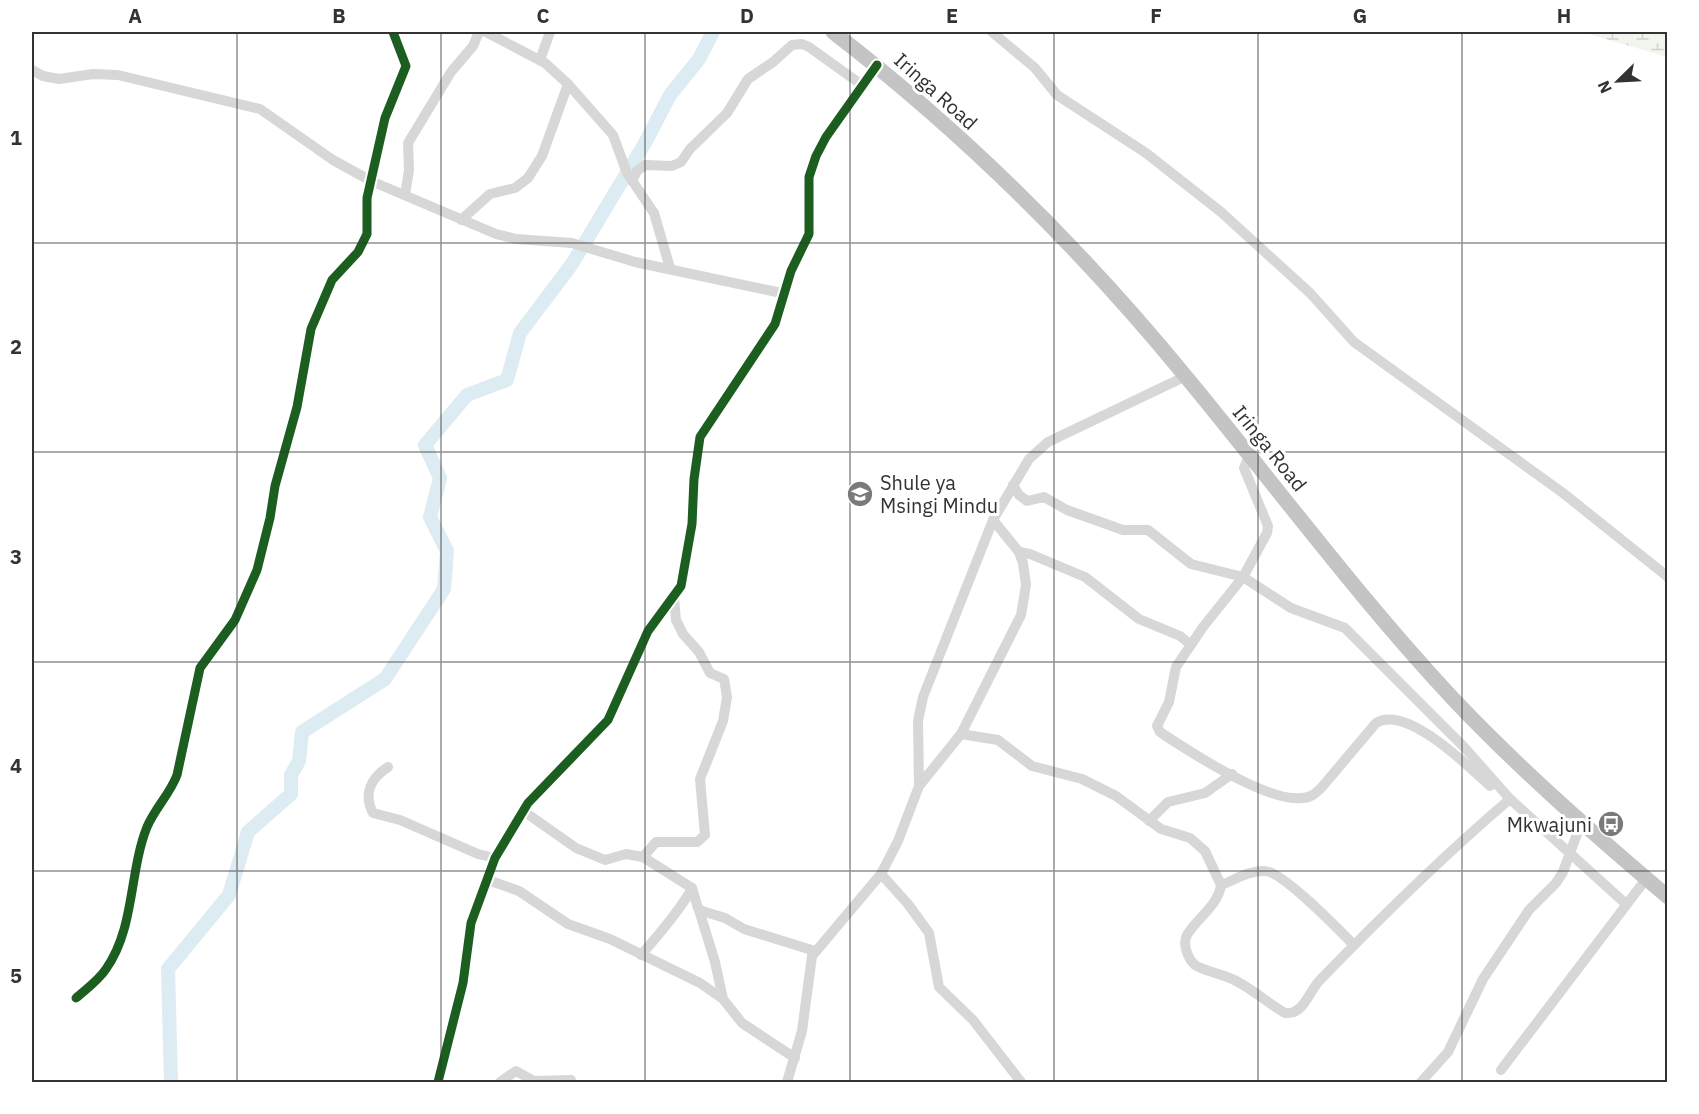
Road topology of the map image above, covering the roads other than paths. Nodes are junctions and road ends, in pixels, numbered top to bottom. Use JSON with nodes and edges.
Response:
{"nodes":[{"id":1,"x":393,"y":32,"type":"edge"},
{"id":2,"x":479,"y":32,"type":"edge"},
{"id":3,"x":486,"y":32,"type":"edge"},
{"id":4,"x":550,"y":32,"type":"edge"},
{"id":5,"x":833,"y":32,"type":"edge"},
{"id":6,"x":992,"y":32,"type":"edge"},
{"id":7,"x":540,"y":60,"type":"junction"},
{"id":8,"x":877,"y":65,"type":"junction"},
{"id":9,"x":32,"y":70,"type":"edge"},
{"id":10,"x":568,"y":84,"type":"junction"},
{"id":11,"x":862,"y":85,"type":"junction"},
{"id":12,"x":371,"y":181,"type":"junction"},
{"id":13,"x":632,"y":181,"type":"junction"},
{"id":14,"x":405,"y":195,"type":"junction"},
{"id":15,"x":461,"y":220,"type":"junction"},
{"id":16,"x":670,"y":268,"type":"junction"},
{"id":17,"x":786,"y":294,"type":"junction"},
{"id":18,"x":1186,"y":376,"type":"junction"},
{"id":19,"x":1249,"y":456,"type":"junction"},
{"id":20,"x":1013,"y":485,"type":"junction"},
{"id":21,"x":993,"y":520,"type":"junction"},
{"id":22,"x":1019,"y":552,"type":"junction"},
{"id":23,"x":1243,"y":577,"type":"junction"},
{"id":24,"x":1668,"y":577,"type":"edge"},
{"id":25,"x":674,"y":598,"type":"junction"},
{"id":26,"x":1191,"y":645,"type":"junction"},
{"id":27,"x":961,"y":734,"type":"junction"},
{"id":28,"x":388,"y":767,"type":"dead end"},
{"id":29,"x":1232,"y":774,"type":"junction"},
{"id":30,"x":919,"y":786,"type":"junction"},
{"id":31,"x":1507,"y":795,"type":"junction"},
{"id":32,"x":522,"y":810,"type":"junction"},
{"id":33,"x":1149,"y":821,"type":"junction"},
{"id":34,"x":1581,"y":823,"type":"junction"},
{"id":35,"x":1570,"y":851,"type":"junction"},
{"id":36,"x":643,"y":857,"type":"junction"},
{"id":37,"x":495,"y":858,"type":"junction"},
{"id":38,"x":881,"y":874,"type":"junction"},
{"id":39,"x":488,"y":879,"type":"junction"},
{"id":40,"x":1646,"y":879,"type":"junction"},
{"id":41,"x":1221,"y":885,"type":"junction"},
{"id":42,"x":692,"y":888,"type":"junction"},
{"id":43,"x":1668,"y":897,"type":"edge"},
{"id":44,"x":1626,"y":904,"type":"junction"},
{"id":45,"x":699,"y":910,"type":"junction"},
{"id":46,"x":1353,"y":944,"type":"junction"},
{"id":47,"x":815,"y":951,"type":"junction"},
{"id":48,"x":641,"y":955,"type":"junction"},
{"id":49,"x":76,"y":998,"type":"dead end"},
{"id":50,"x":723,"y":999,"type":"junction"},
{"id":51,"x":795,"y":1058,"type":"junction"},
{"id":52,"x":1501,"y":1070,"type":"dead end"},
{"id":53,"x":571,"y":1080,"type":"dead end"},
{"id":54,"x":437,"y":1081,"type":"edge"},
{"id":55,"x":500,"y":1083,"type":"edge"},
{"id":56,"x":788,"y":1083,"type":"edge"},
{"id":57,"x":1021,"y":1083,"type":"edge"},
{"id":58,"x":1421,"y":1083,"type":"edge"}],
"edges":[{"from":1,"to":12,"type":"street"},
{"from":2,"to":14,"type":"street"},
{"from":3,"to":7,"type":"street"},
{"from":4,"to":7,"type":"street"},
{"from":5,"to":8,"type":"highway","name":"Iringa Road"},
{"from":6,"to":24,"type":"street"},
{"from":7,"to":10,"type":"street"},
{"from":8,"to":11,"type":"street"},
{"from":8,"to":18,"type":"highway","name":"Iringa Road"},
{"from":9,"to":12,"type":"street"},
{"from":10,"to":13,"type":"street"},
{"from":10,"to":15,"type":"street"},
{"from":11,"to":13,"type":"street"},
{"from":11,"to":17,"type":"street"},
{"from":12,"to":14,"type":"street"},
{"from":12,"to":49,"type":"street"},
{"from":13,"to":16,"type":"street"},
{"from":14,"to":15,"type":"street"},
{"from":15,"to":16,"type":"street"},
{"from":16,"to":17,"type":"street"},
{"from":17,"to":25,"type":"street"},
{"from":18,"to":19,"type":"highway","name":"Iringa Road"},
{"from":18,"to":20,"type":"street"},
{"from":19,"to":23,"type":"street"},
{"from":19,"to":34,"type":"highway","name":"Iringa Road"},
{"from":20,"to":21,"type":"street"},
{"from":20,"to":23,"type":"street"},
{"from":21,"to":22,"type":"street"},
{"from":21,"to":30,"type":"street"},
{"from":22,"to":26,"type":"street"},
{"from":22,"to":27,"type":"street"},
{"from":23,"to":26,"type":"street"},
{"from":23,"to":31,"type":"street"},
{"from":25,"to":32,"type":"street"},
{"from":25,"to":36,"type":"street"},
{"from":26,"to":29,"type":"street"},
{"from":27,"to":30,"type":"street"},
{"from":27,"to":33,"type":"street"},
{"from":28,"to":37,"type":"street"},
{"from":29,"to":31,"type":"street"},
{"from":29,"to":33,"type":"street"},
{"from":30,"to":38,"type":"street"},
{"from":31,"to":35,"type":"street"},
{"from":31,"to":46,"type":"street"},
{"from":32,"to":36,"type":"street"},
{"from":32,"to":37,"type":"street"},
{"from":33,"to":41,"type":"street"},
{"from":34,"to":35,"type":"street"},
{"from":34,"to":40,"type":"highway","name":"Iringa Road"},
{"from":35,"to":44,"type":"street"},
{"from":35,"to":58,"type":"street"},
{"from":36,"to":42,"type":"street"},
{"from":37,"to":39,"type":"street"},
{"from":38,"to":47,"type":"street"},
{"from":38,"to":57,"type":"street"},
{"from":39,"to":48,"type":"street"},
{"from":39,"to":54,"type":"street"},
{"from":40,"to":43,"type":"highway","name":"Iringa Road"},
{"from":40,"to":44,"type":"street"},
{"from":41,"to":46,"type":"street"},
{"from":41,"to":46,"type":"street"},
{"from":42,"to":45,"type":"street"},
{"from":42,"to":48,"type":"street"},
{"from":44,"to":52,"type":"street"},
{"from":45,"to":47,"type":"street"},
{"from":45,"to":50,"type":"street"},
{"from":47,"to":51,"type":"street"},
{"from":48,"to":50,"type":"street"},
{"from":50,"to":51,"type":"street"},
{"from":51,"to":56,"type":"street"},
{"from":53,"to":55,"type":"street"}]}
